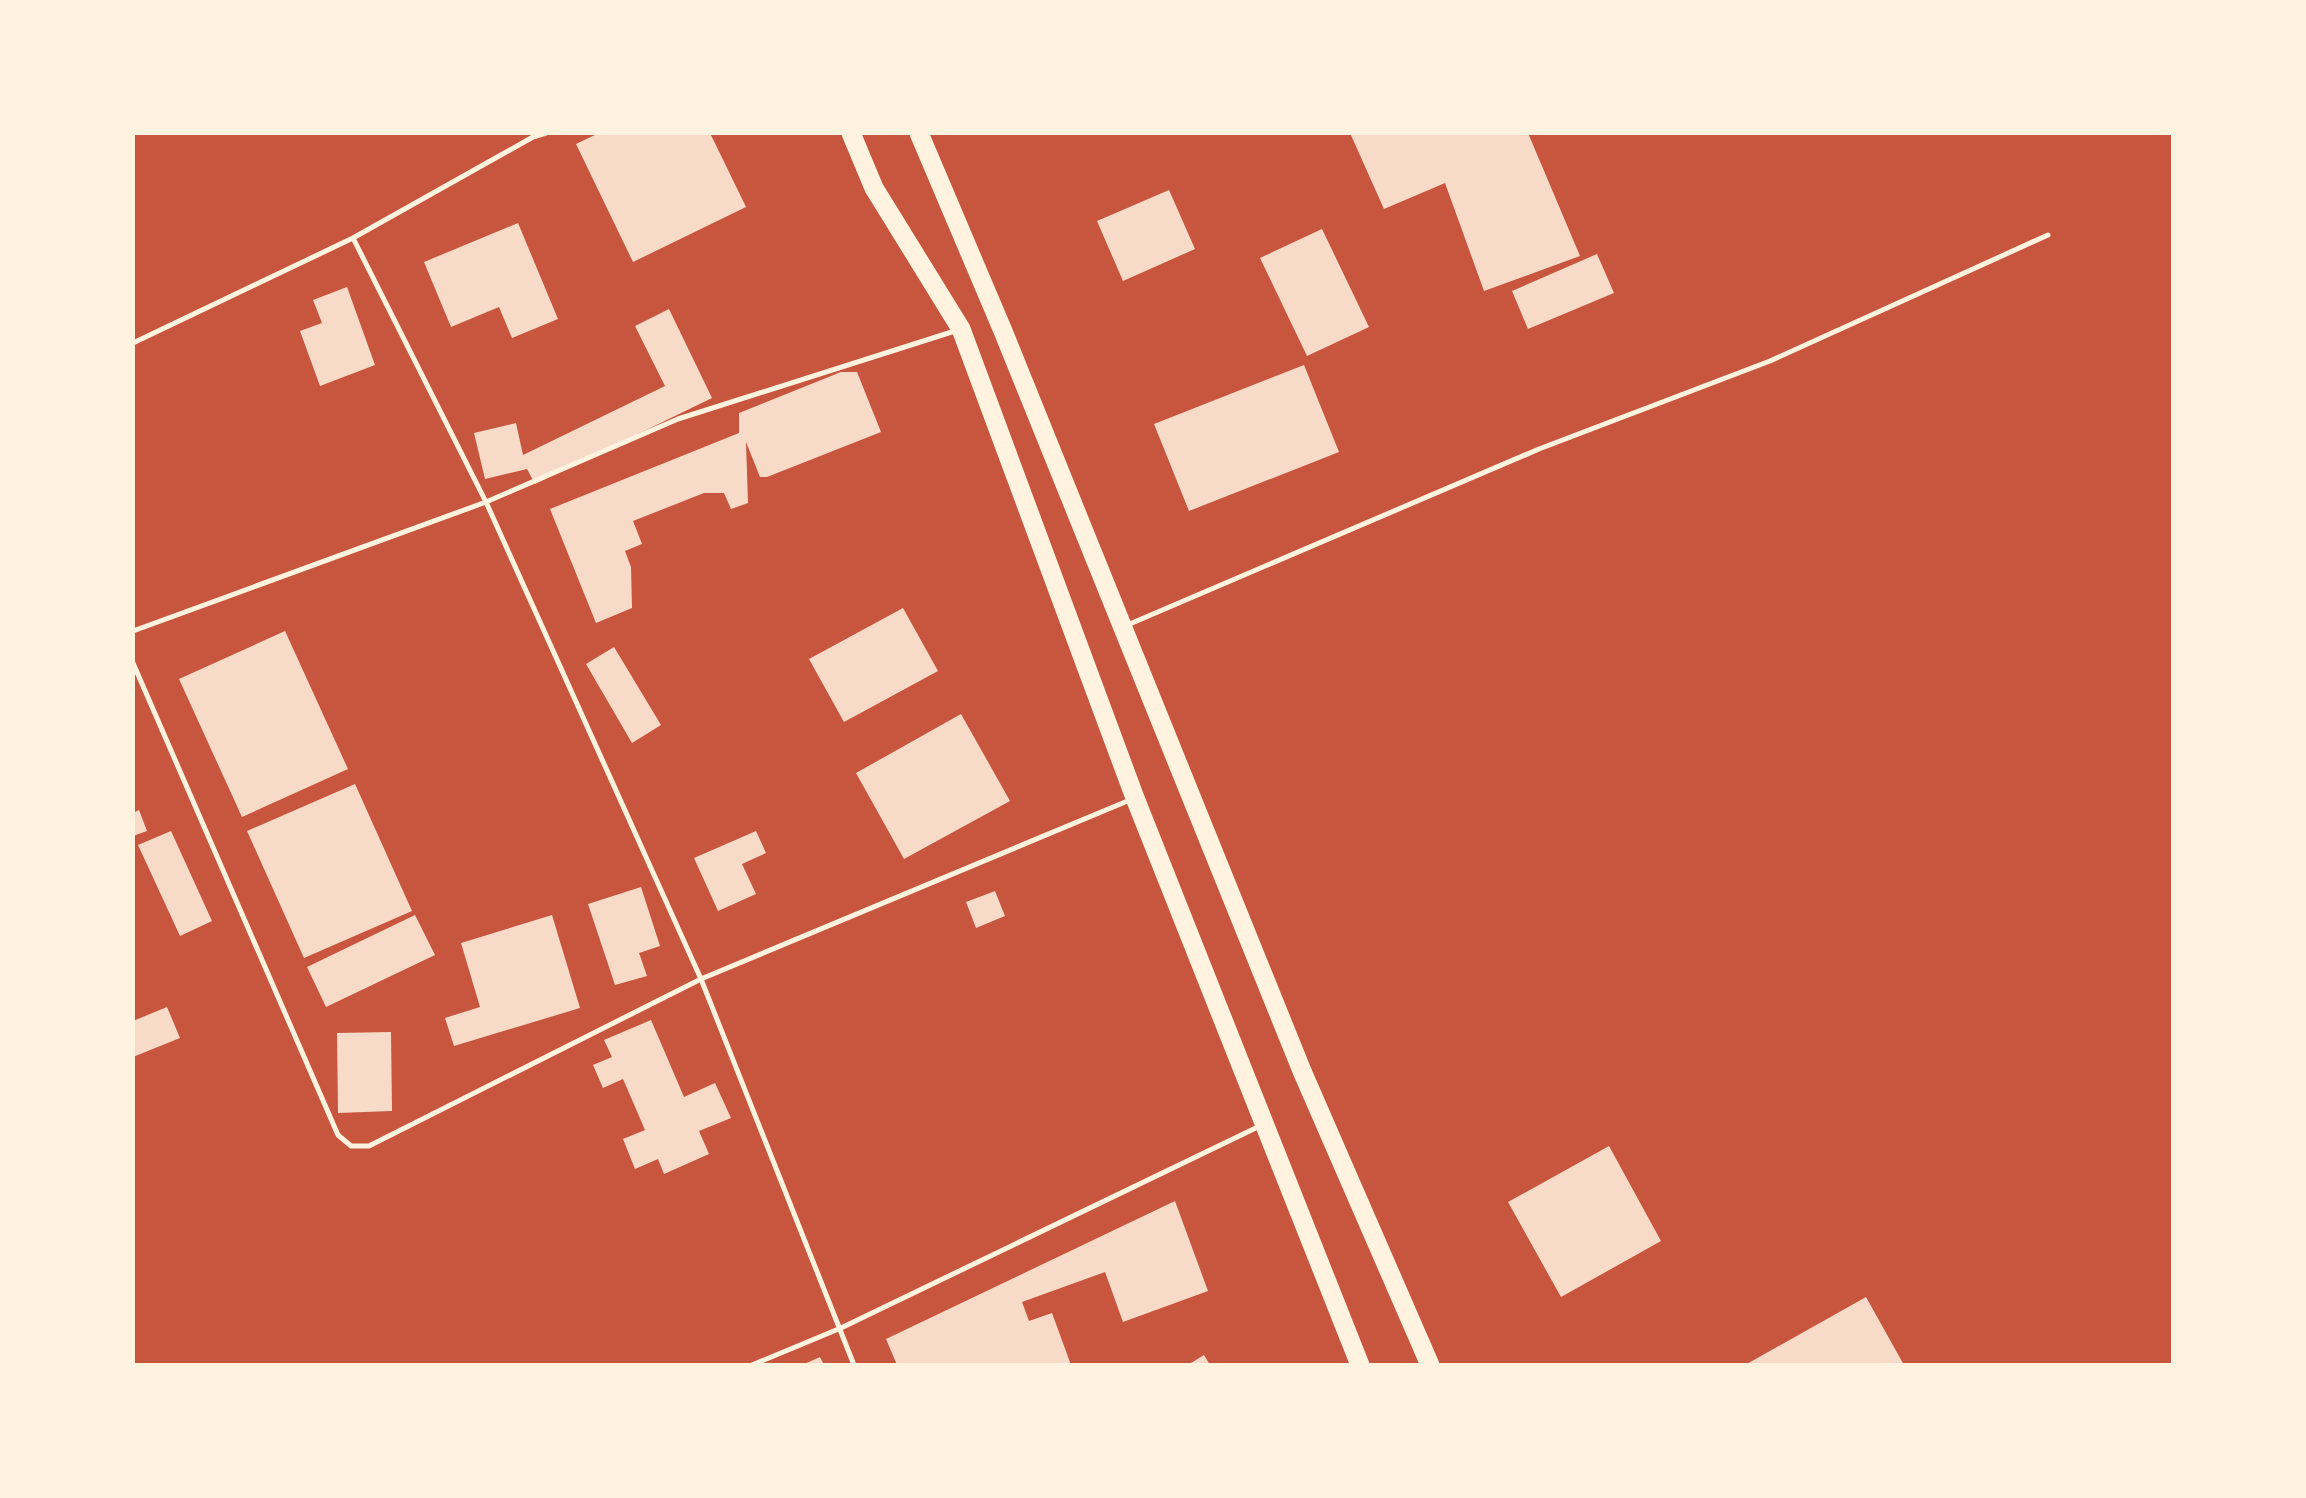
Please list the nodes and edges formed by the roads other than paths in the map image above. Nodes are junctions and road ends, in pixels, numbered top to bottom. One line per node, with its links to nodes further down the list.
1 (546, 133): 5 (lane)
2 (851, 133): 6 (highway)
3 (919, 133): 9 (highway)
4 (2048, 234): 9 (lane)
5 (353, 238): 7 (lane); 8 (lane)
6 (961, 329): 8 (lane); 12 (highway)
7 (133, 343)
8 (486, 502): 10 (lane); 13 (lane)
9 (1122, 627): 19 (highway)
10 (133, 631)
11 (133, 663): 13 (lane)
12 (1135, 798): 13 (lane); 14 (highway)
13 (701, 979): 15 (lane)
14 (1263, 1124): 15 (lane); 18 (highway)
15 (841, 1328): 16 (lane); 17 (lane)
16 (752, 1365)
17 (854, 1365)
18 (1360, 1365)
19 (1430, 1365)

